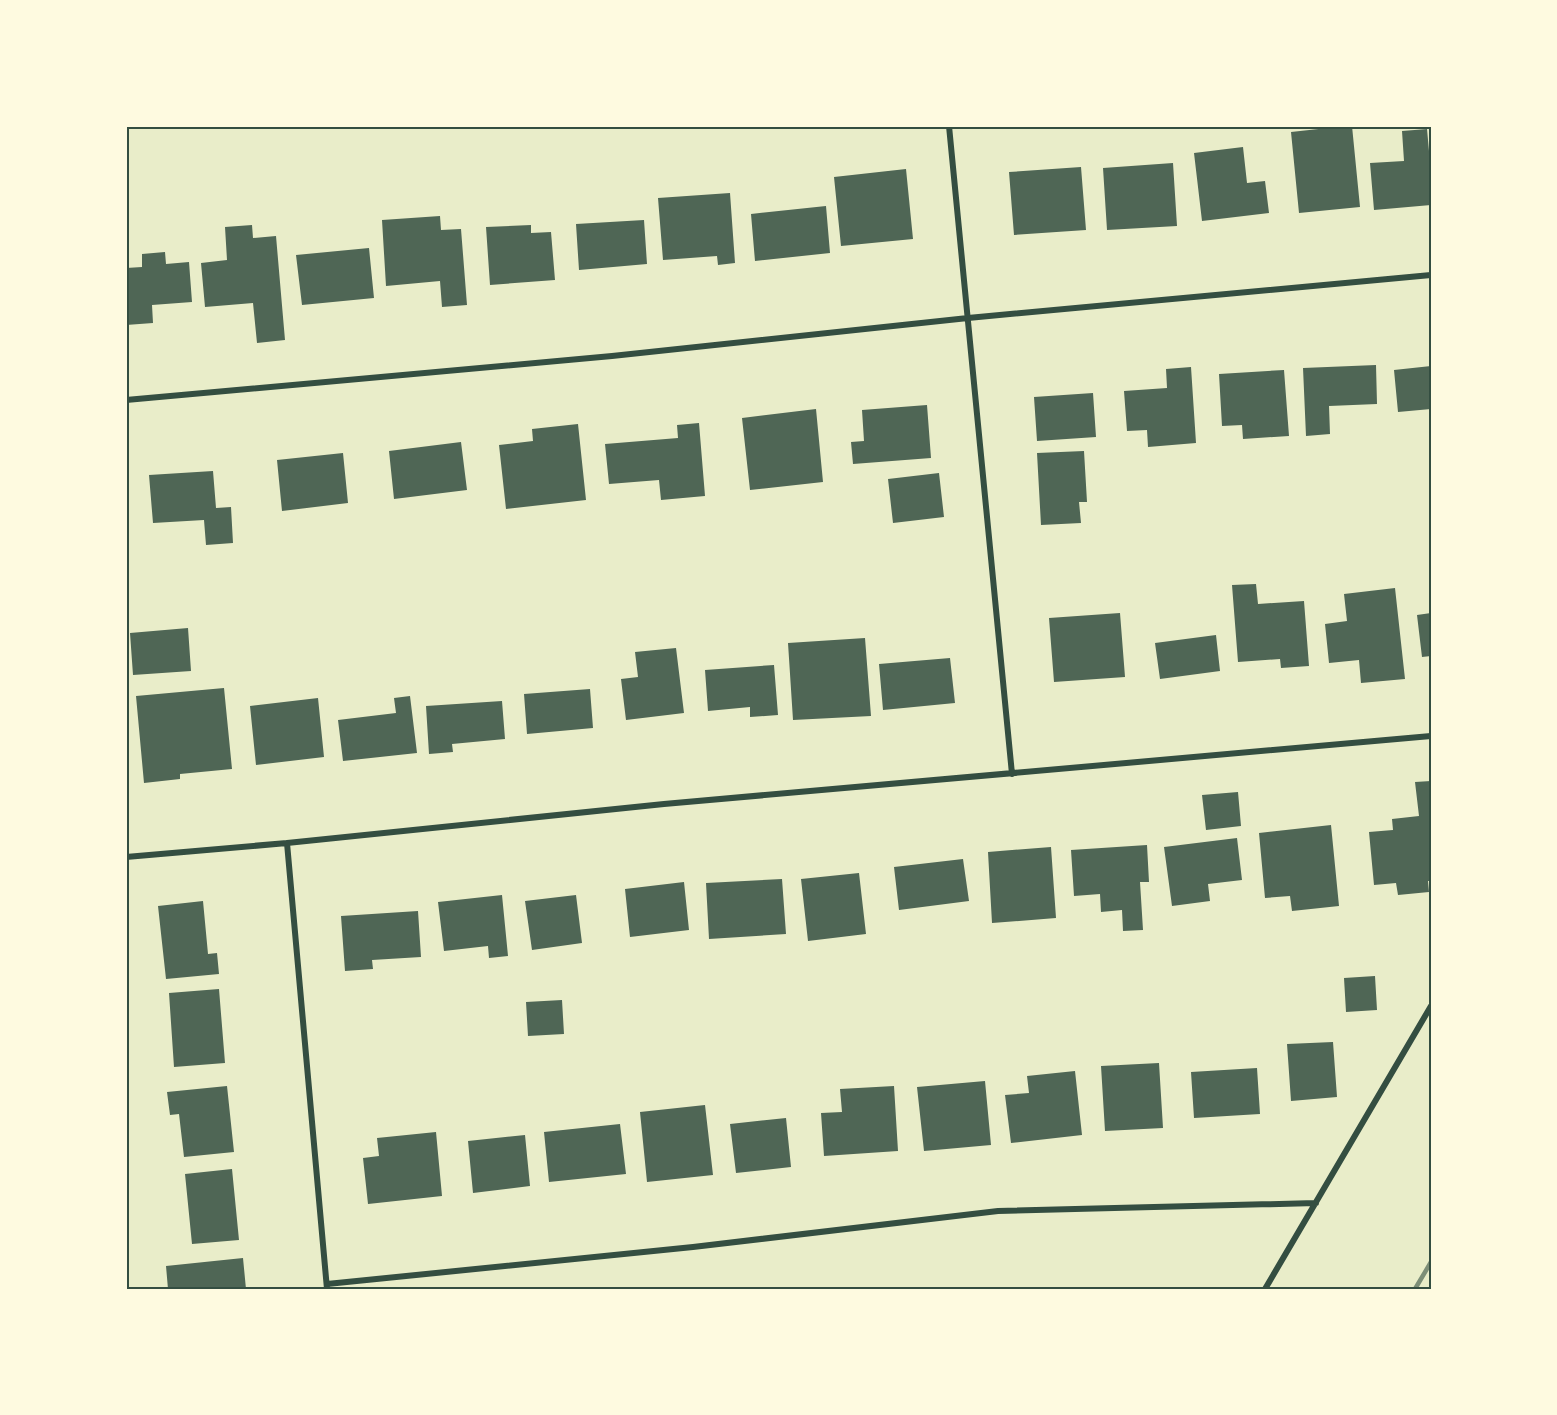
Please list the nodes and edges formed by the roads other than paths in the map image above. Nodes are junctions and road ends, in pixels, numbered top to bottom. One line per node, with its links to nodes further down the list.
1 (949, 126): 3 (street)
2 (1431, 275): 3 (street)
3 (968, 318): 4 (street); 6 (street)
4 (126, 400)
5 (1431, 736): 6 (street)
6 (1012, 774): 7 (street)
7 (287, 843): 8 (street); 11 (street)
8 (126, 857)
9 (1431, 1006): 10 (street)
10 (1316, 1203): 11 (street); 12 (street)
11 (327, 1286)
12 (1265, 1289)

